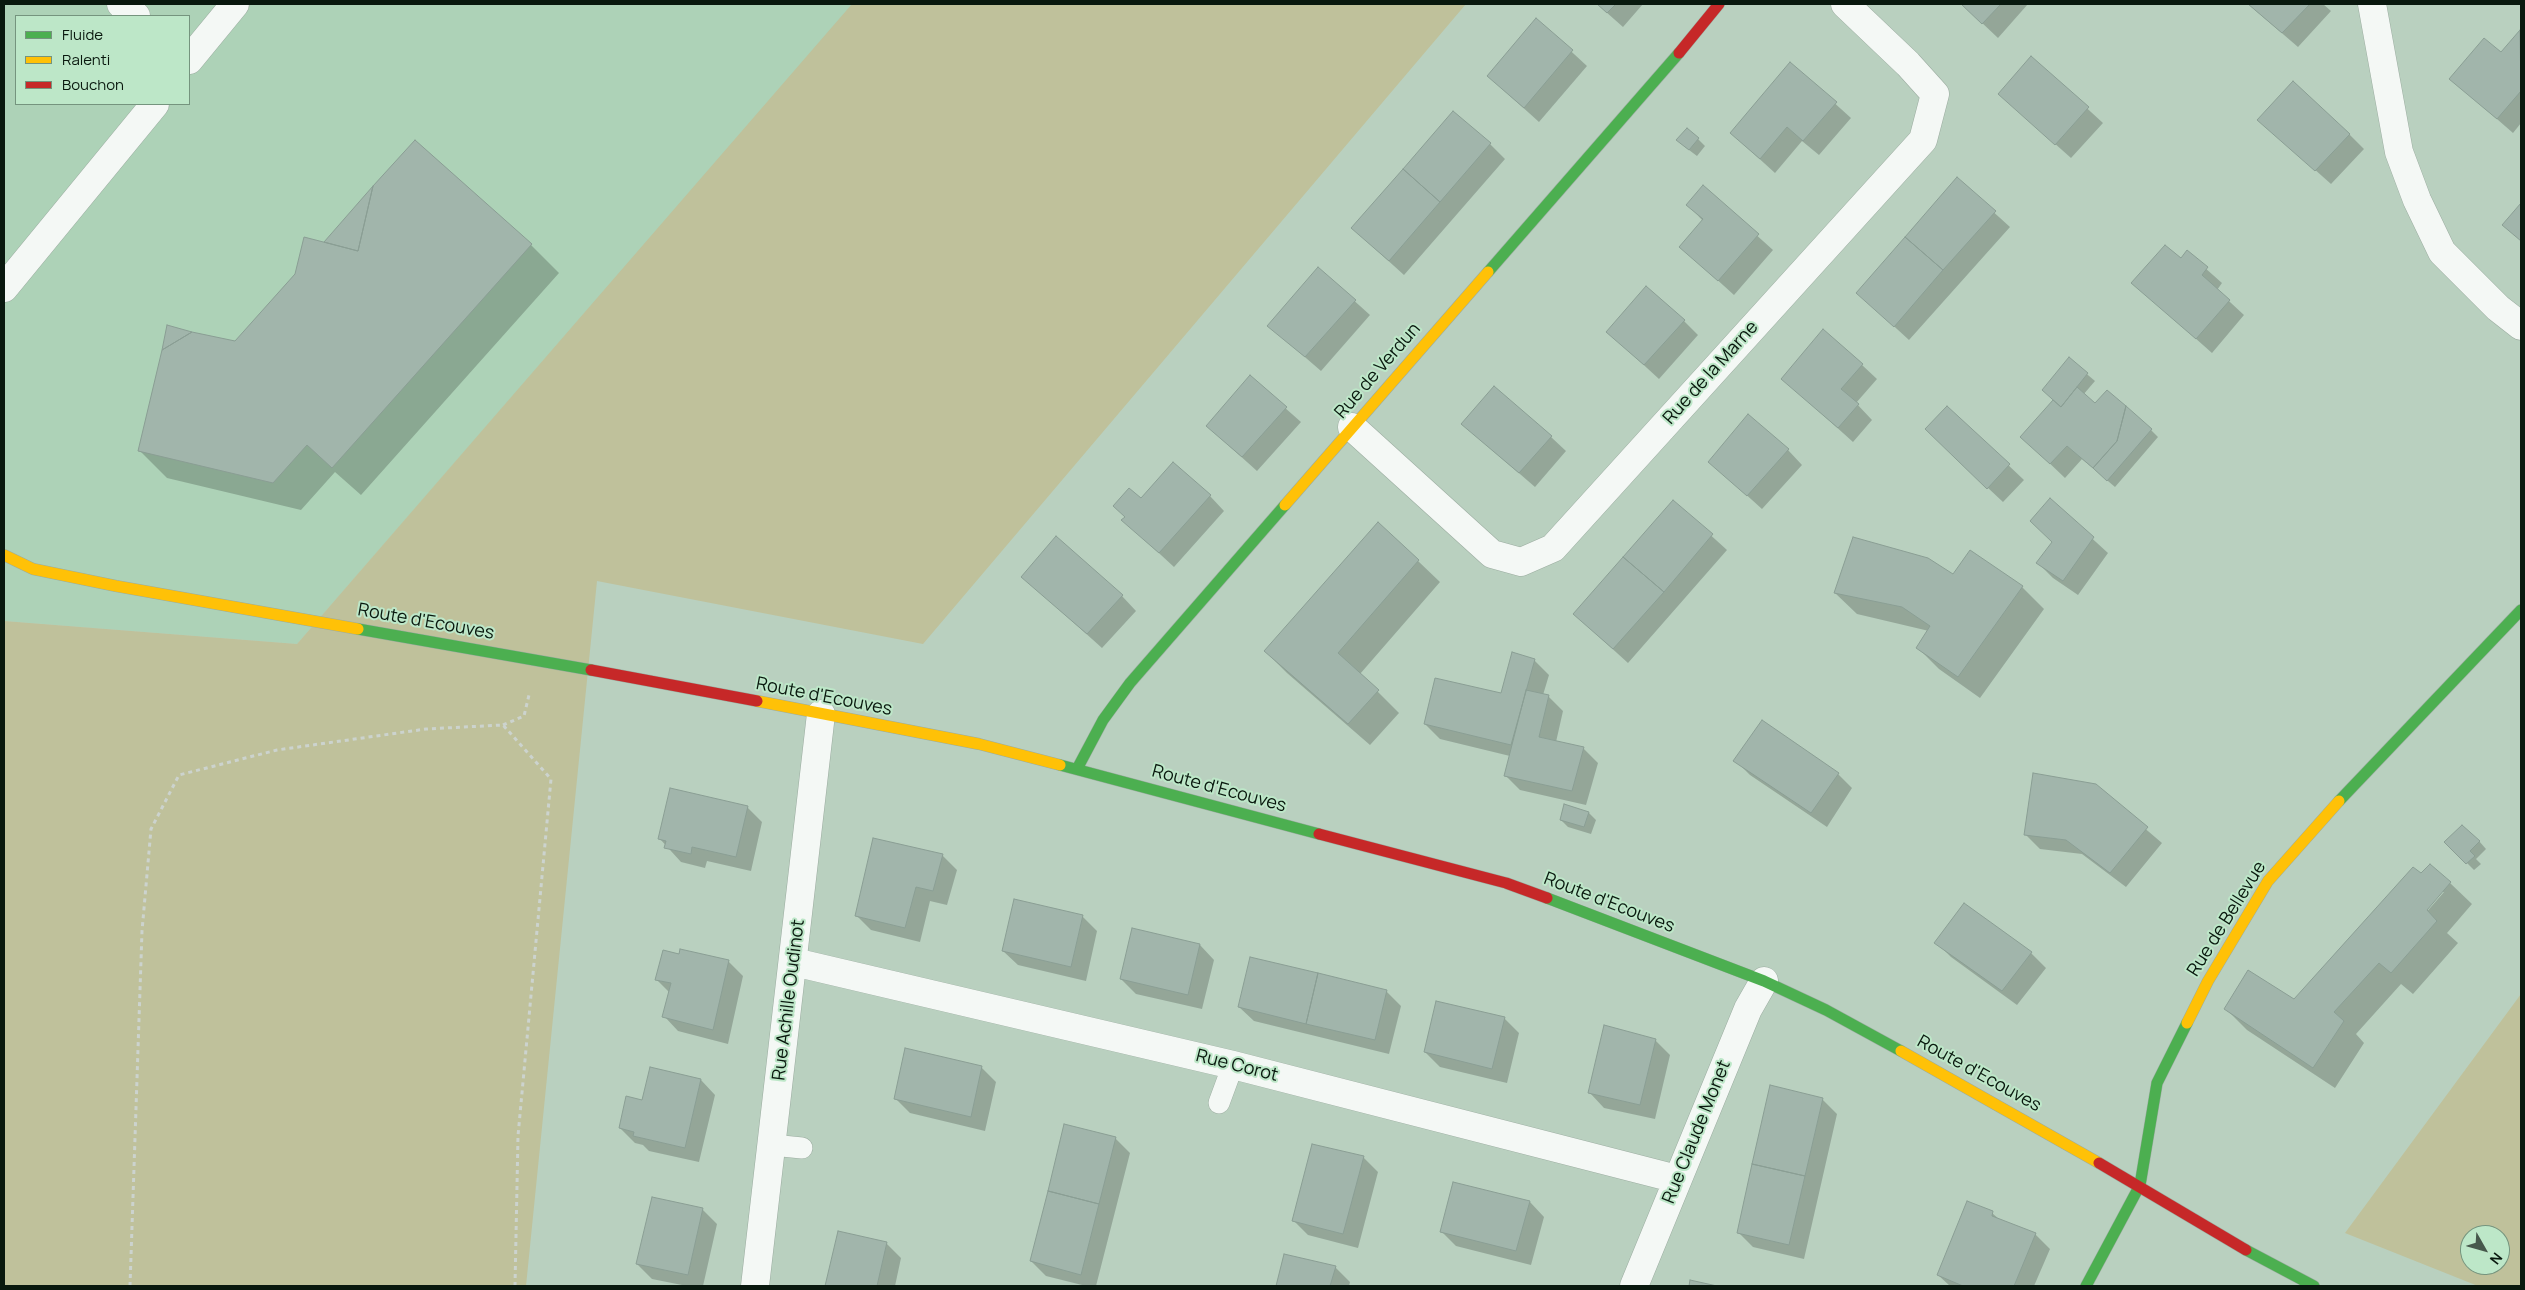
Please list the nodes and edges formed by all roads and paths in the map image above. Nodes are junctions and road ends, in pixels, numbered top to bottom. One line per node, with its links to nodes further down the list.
1 (121, 4): 6 (street)
2 (234, 4): 7 (street)
3 (1719, 4): 11 (main road, Rue de Verdun)
4 (1845, 4): 11 (street, Rue de la Marne)
5 (2372, 4): 10 (street)
6 (135, 15)
7 (190, 59)
8 (154, 105): 9 (street)
9 (4, 288)
10 (2521, 326)
11 (1352, 428): 17 (main road, Rue de Verdun)
12 (4, 555): 13 (main road)
13 (33, 568): 14 (main road); 16 (main road, Route d'Ecouves)
14 (4, 570)
15 (2521, 610): 25 (main road, Rue de Bellevue)
16 (821, 714): 17 (main road, Route d'Ecouves); 18 (street, Rue Achille Oudinot)
17 (1077, 769): 19 (main road, Route d'Ecouves)
18 (794, 962): 20 (street, Rue Corot); 22 (street, Rue Achille Oudinot)
19 (1764, 980): 24 (street, Rue Claude Monet); 25 (main road, Route d'Ecouves)
20 (1233, 1064): 21 (lane); 24 (street, Rue Corot)
21 (1219, 1103)
22 (772, 1145): 23 (lane); 28 (street, Rue Achille Oudinot)
23 (802, 1148)
24 (1677, 1179): 29 (street, Rue Claude Monet)
25 (2140, 1185): 30 (main road, Rue de Bellevue); 31 (main road, Route d'Ecouves)
26 (130, 1286): 27 (path)
27 (515, 1286)
28 (755, 1286)
29 (1634, 1286)
30 (2086, 1286)
31 (2314, 1286)

